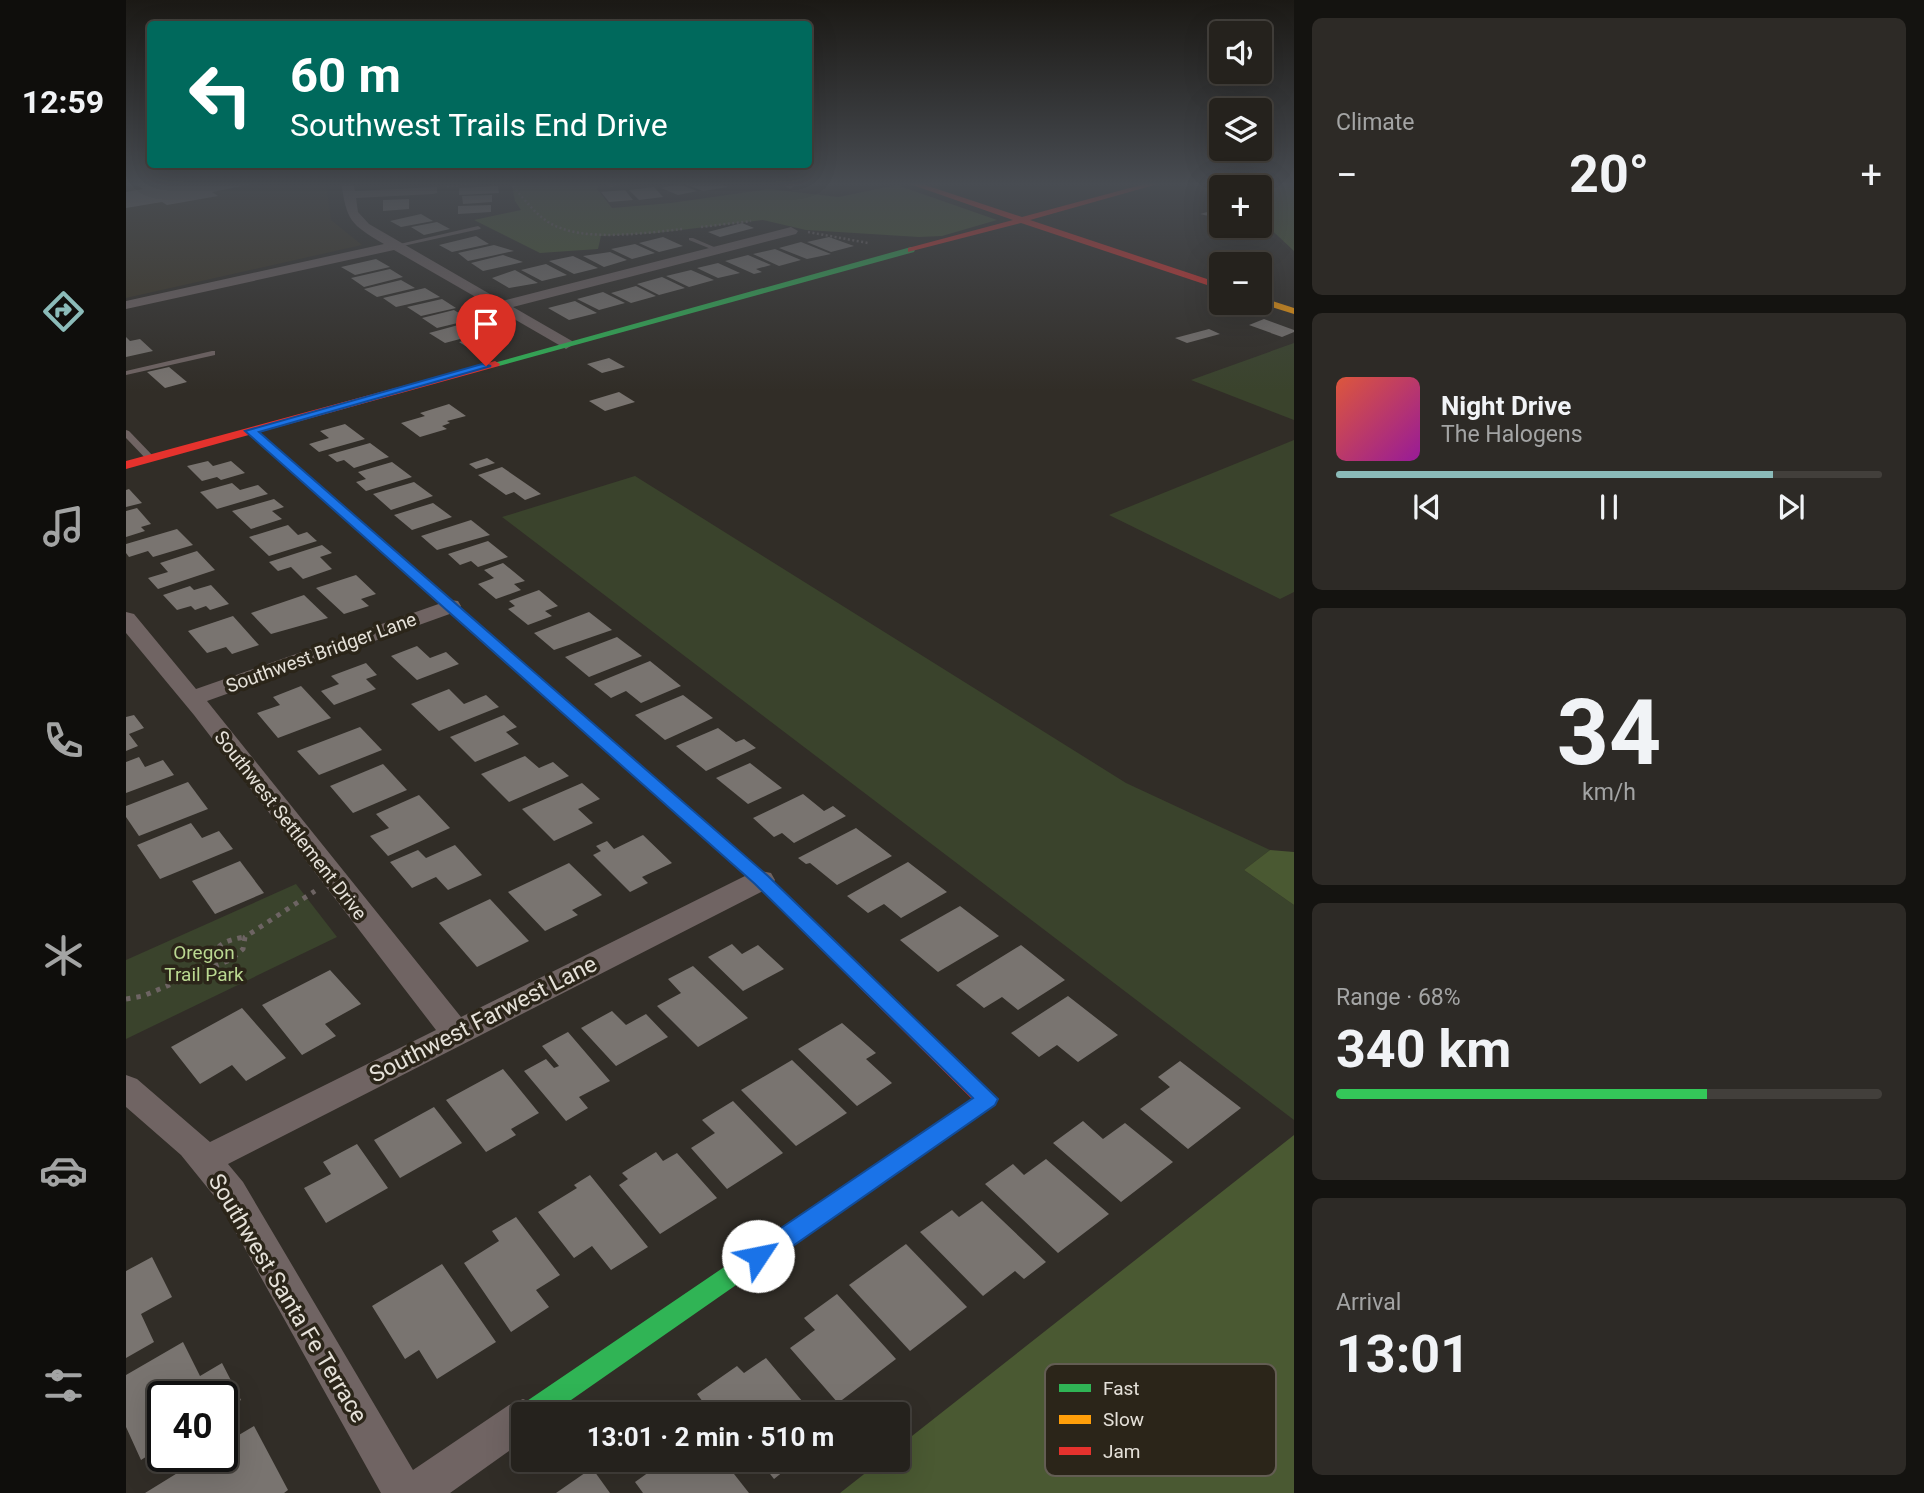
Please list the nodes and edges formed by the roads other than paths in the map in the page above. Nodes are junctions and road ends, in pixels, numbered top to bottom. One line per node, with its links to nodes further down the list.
1 (368, 252): 8 (street)
2 (404, 252): 9 (street)
3 (711, 252): 9 (street)
4 (905, 252): 11 (main road)
5 (1117, 252): 6 (main road)
6 (1209, 282)
7 (1272, 304): 10 (main road)
8 (126, 305)
9 (499, 306): 11 (street)
10 (1294, 311)
11 (566, 344): 14 (main road)
12 (212, 353): 13 (lane)
13 (126, 373)
14 (251, 431): 16 (main road); 18 (main road)
15 (126, 433): 16 (lane)
16 (151, 458): 17 (main road)
17 (126, 465)
18 (450, 606): 20 (street, Southwest Bridger Lane); 21 (main road)
19 (126, 619): 20 (street, Southwest Settlement Drive)
20 (192, 698): 22 (street, Southwest Settlement Drive)
21 (761, 880): 22 (street, Southwest Farwest Lane); 25 (main road)
22 (456, 1031): 24 (street, Southwest Farwest Lane)
23 (126, 1088): 24 (street, Southwest Santa Fe Terrace)
24 (205, 1160): 27 (street, Southwest Santa Fe Terrace)
25 (547, 1402)
26 (511, 1426): 28 (street)
27 (404, 1493)
28 (415, 1493)

